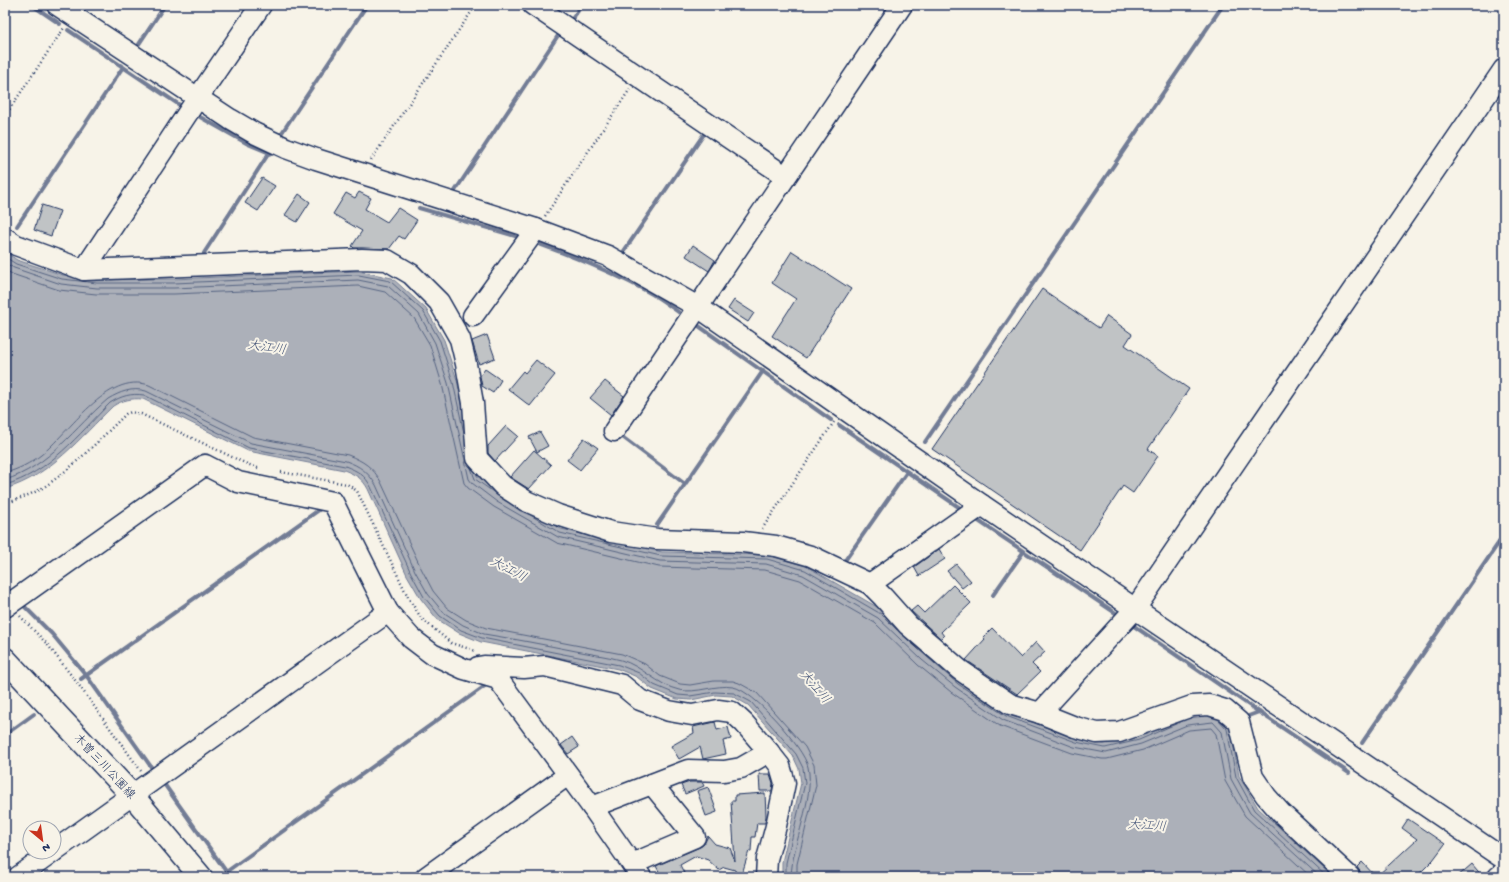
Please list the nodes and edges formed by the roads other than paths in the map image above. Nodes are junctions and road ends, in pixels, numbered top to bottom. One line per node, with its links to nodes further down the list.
1 (261, 5): 6 (street)
2 (533, 5): 7 (street)
3 (902, 5): 7 (street)
4 (65, 10): 6 (street)
5 (1504, 69): 17 (street)
6 (197, 98): 8 (street); 10 (street)
7 (785, 176): 11 (street)
8 (536, 229): 11 (street); 12 (street)
9 (5, 238): 10 (street)
10 (84, 270): 15 (street)
11 (698, 307): 13 (street); 14 (street)
12 (473, 316)
13 (614, 431)
14 (982, 505): 15 (street); 17 (street)
15 (870, 584): 21 (street)
16 (6, 606): 18 (street)
17 (1135, 609): 21 (street); 28 (street)
18 (388, 612): 20 (street); 25 (street)
19 (5, 659): 25 (main road, 木曽三川公園線)
20 (464, 669): 22 (street); 23 (street)
21 (1040, 714): 36 (street)
22 (769, 752): 24 (street); 35 (street)
23 (568, 775): 26 (street); 34 (street)
24 (652, 784): 26 (street); 30 (street)
25 (141, 789): 27 (street); 33 (main road, 木曽三川公園線)
26 (592, 807): 30 (street)
27 (62, 846)
28 (1504, 859)
29 (42, 860): 32 (street)
30 (637, 870)
31 (1504, 872): 37 (street)
32 (18, 877)
33 (201, 877)
34 (426, 877)
35 (766, 877)
36 (1350, 877)
37 (1498, 877)

